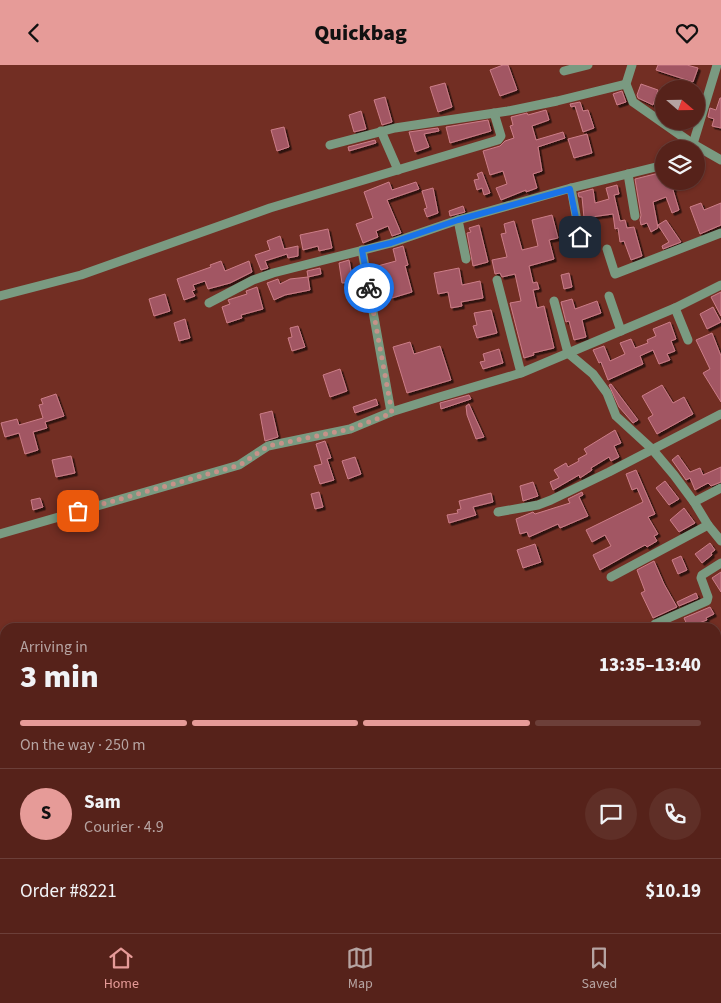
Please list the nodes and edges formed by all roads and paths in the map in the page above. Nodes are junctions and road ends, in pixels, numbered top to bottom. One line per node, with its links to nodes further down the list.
1 (588, 65): 4 (street)
2 (632, 65): 5 (street)
3 (717, 65): 9 (street)
4 (564, 71)
5 (626, 84): 6 (street); 8 (street)
6 (494, 113): 7 (street); 14 (street)
7 (381, 131): 10 (street); 14 (street)
8 (682, 140)
9 (692, 140)
10 (330, 145)
11 (705, 153): 12 (street)
12 (721, 160)
13 (655, 167): 15 (street)
14 (398, 170): 26 (street)
15 (628, 174): 16 (street); 17 (street)
16 (570, 189): 18 (street); 20 (street)
17 (635, 216)
18 (458, 220): 22 (street); 23 (street)
19 (721, 233): 21 (street)
20 (580, 237)
21 (607, 249)
22 (362, 250): 29 (street); 35 (street)
23 (466, 259)
24 (497, 280): 34 (street)
25 (721, 285): 30 (street)
26 (0, 296)
27 (609, 296): 31 (street)
28 (554, 301): 33 (street)
29 (208, 303)
30 (676, 308): 31 (street); 32 (street)
31 (621, 331): 33 (street)
32 (688, 340)
33 (568, 353): 34 (street); 37 (street)
34 (521, 373): 35 (street)
35 (392, 413): 42 (street)
36 (721, 413): 37 (street)
37 (652, 449): 39 (street); 40 (street)
38 (721, 487): 39 (street)
39 (694, 502): 41 (street)
40 (498, 512)
41 (708, 525): 43 (street); 45 (street)
42 (0, 533)
43 (721, 541)
44 (721, 563): 46 (street)
45 (610, 577)
46 (657, 623)

